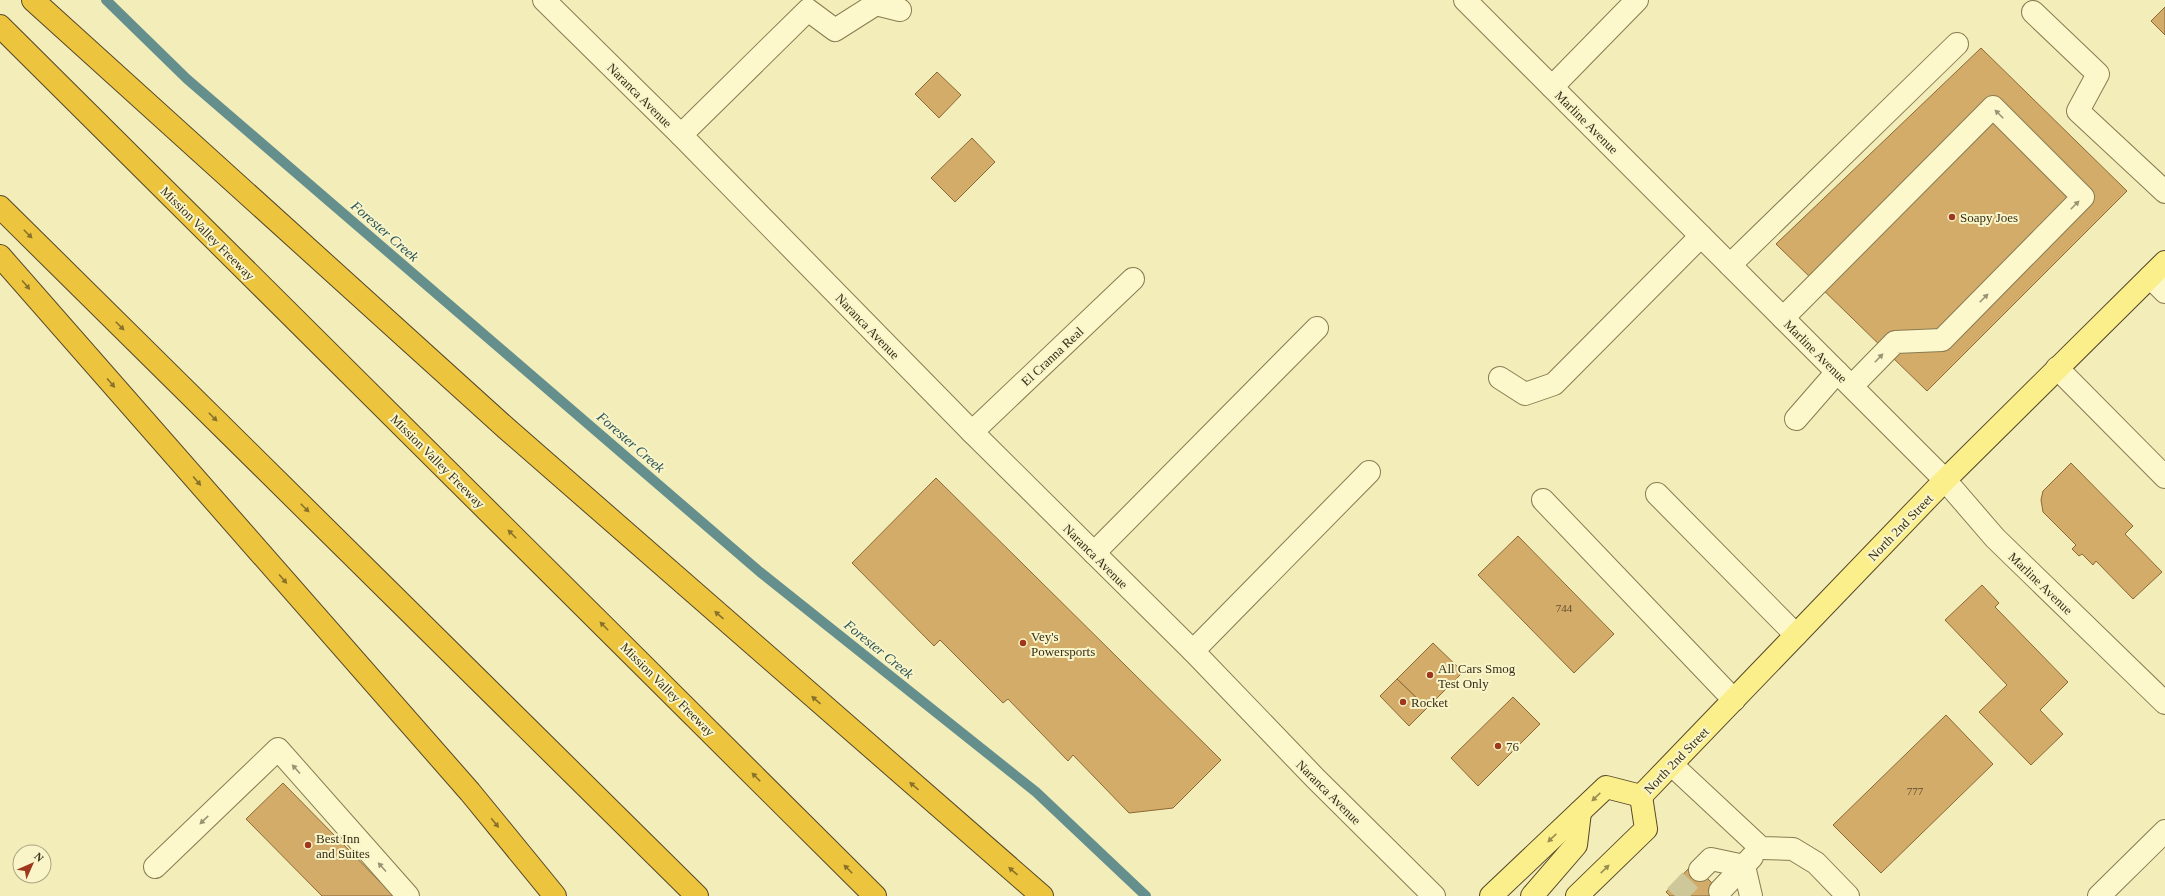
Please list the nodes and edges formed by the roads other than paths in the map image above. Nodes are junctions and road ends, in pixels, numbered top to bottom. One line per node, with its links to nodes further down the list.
1 (33, 0): 49 (highway, one-way to 1)
2 (544, 0): 10 (street, Naranca Avenue)
3 (1465, 0): 9 (street, Marline Avenue)
4 (1637, 0): 9 (street)
5 (900, 10): 10 (street)
6 (2033, 12): 11 (street)
7 (0, 26): 48 (highway, Mission Valley Freeway, one-way to 7)
8 (1957, 44): 16 (street)
9 (1552, 87): 13 (street, Marline Avenue)
10 (681, 135): 25 (street, Naranca Avenue)
11 (2165, 192)
12 (0, 207): 47 (highway, one-way to 47)
13 (1701, 236): 16 (street, Marline Avenue); 22 (street)
14 (0, 256): 46 (highway, one-way to 46)
15 (2165, 262): 18 (main road, North 2nd Street)
16 (1730, 265): 19 (street, Marline Avenue)
17 (1133, 279): 25 (street, El Cranna Real)
18 (2157, 285): 21 (main road, North 2nd Street)
19 (1783, 318): 23 (street, Marline Avenue); 23 (street, one-way to 19)
20 (1317, 328): 31 (street)
21 (2057, 368): 27 (street); 28 (main road, North 2nd Street)
22 (1500, 378)
23 (1844, 379): 24 (street); 28 (street, Marline Avenue)
24 (1796, 419)
25 (972, 432): 31 (street, Naranca Avenue)
26 (1369, 472): 33 (street)
27 (2165, 477)
28 (1945, 480): 32 (main road, North 2nd Street); 35 (street, Marline Avenue)
29 (1657, 494): 32 (street)
30 (1543, 500): 34 (street)
31 (1094, 553): 33 (street, Naranca Avenue)
32 (1796, 635): 34 (main road, North 2nd Street)
33 (1193, 651): 50 (street, Naranca Avenue)
34 (1734, 700): 36 (main road, North 2nd Street)
35 (2165, 703)
36 (1672, 764): 37 (main road, North 2nd Street); 40 (street)
37 (1641, 796): 38 (main road, North 2nd Street, one-way to 38); 53 (main road, North 2nd Street, one-way to 37)
38 (1580, 812): 51 (main road, North 2nd Street, one-way to 51); 52 (main road)
39 (2165, 831): 56 (street)
40 (1761, 848): 41 (street); 55 (street)
41 (1744, 866): 43 (street); 44 (street); 54 (street)
42 (155, 867): 45 (street, one-way to 42)
43 (1700, 870)
44 (1720, 891)
45 (408, 896)
46 (555, 896)
47 (697, 896)
48 (875, 896)
49 (1042, 896)
50 (1434, 896)
51 (1491, 896)
52 (1532, 896)
53 (1578, 896)
54 (1751, 896)
55 (1848, 896)
56 (2099, 896)

